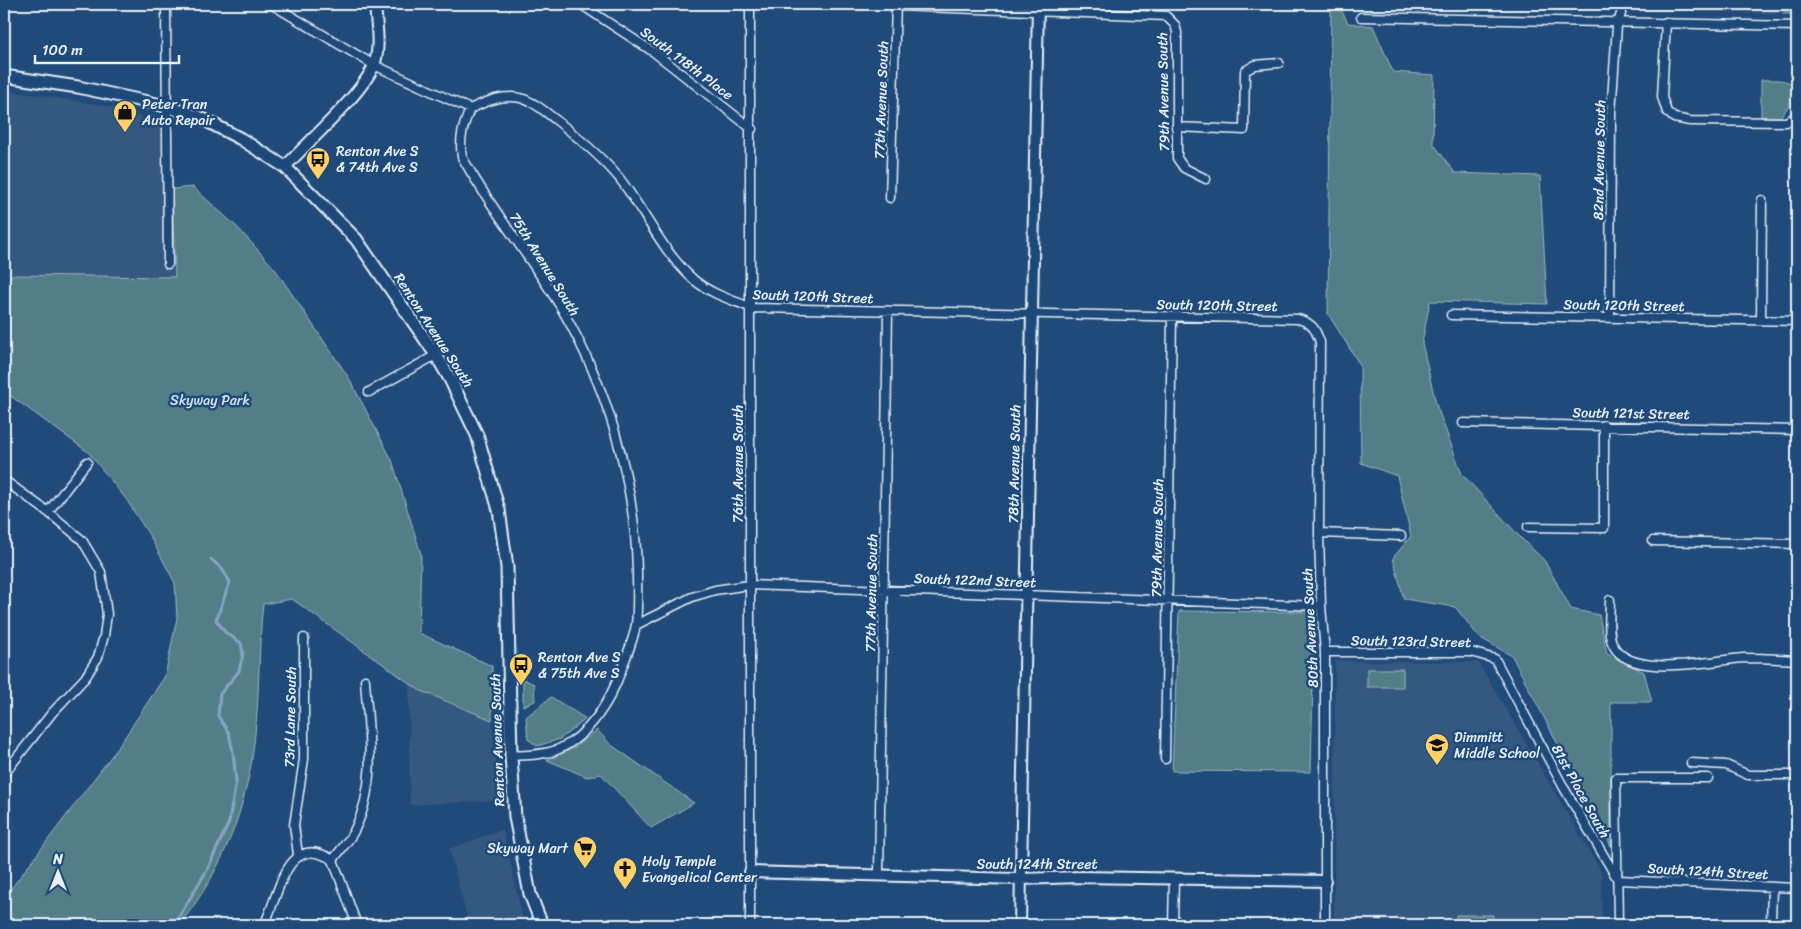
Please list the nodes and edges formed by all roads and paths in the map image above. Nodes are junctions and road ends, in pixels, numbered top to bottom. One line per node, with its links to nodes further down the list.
1 (166, 4): 16 (street)
2 (271, 4): 14 (street)
3 (375, 4): 14 (street)
4 (580, 4): 20 (street, South 118th Place)
5 (750, 4): 20 (street, 76th Avenue South)
6 (1624, 4): 10 (street, 82nd Avenue South)
7 (896, 5): 8 (street); 23 (street, 77th Avenue South)
8 (1038, 8): 19 (street, 79th Avenue South); 29 (street, 78th Avenue South)
9 (1361, 17): 10 (street)
10 (1618, 22): 11 (street); 31 (street, 82nd Avenue South)
11 (1666, 22): 12 (street); 18 (street)
12 (1797, 26)
13 (1278, 63): 19 (street)
14 (374, 65): 17 (street); 21 (street)
15 (4, 76): 16 (main road, Renton Avenue South)
16 (166, 106): 21 (main road, Renton Avenue South); 25 (street)
17 (470, 109): 26 (street, South 120th Street); 54 (street, 75th Avenue South)
18 (1797, 116)
19 (1176, 127): 22 (street, 79th Avenue South)
20 (752, 129): 26 (street, 76th Avenue South)
21 (285, 167): 35 (main road, Renton Avenue South)
22 (1206, 179)
23 (890, 198)
24 (1762, 200): 32 (street)
25 (168, 264)
26 (752, 308): 27 (street, South 120th Street); 48 (street, 76th Avenue South)
27 (888, 312): 29 (street, South 120th Street); 49 (street, 77th Avenue South)
28 (1451, 314): 31 (street, South 120th Street)
29 (1030, 315): 30 (street, South 120th Street); 50 (street, 78th Avenue South)
30 (1172, 317): 34 (street, South 120th Street); 51 (street, 79th Avenue South)
31 (1610, 318): 32 (street, South 120th Street)
32 (1761, 320): 33 (street, South 120th Street)
33 (1797, 321)
34 (1316, 330): 44 (street, 80th Avenue South)
35 (436, 355): 36 (street); 60 (main road, Renton Avenue South)
36 (370, 392)
37 (1463, 422): 38 (street, South 121st Street)
38 (1604, 425): 39 (street, South 121st Street); 43 (street)
39 (1797, 430)
40 (87, 462): 42 (street)
41 (4, 480): 42 (street)
42 (48, 512): 63 (street)
43 (1528, 528)
44 (1318, 533): 45 (street); 53 (street, 80th Avenue South)
45 (1401, 536)
46 (1653, 541): 47 (street)
47 (1797, 544)
48 (749, 584): 49 (street, South 122nd Street); 54 (street, South 122nd Street); 68 (street, 76th Avenue South)
49 (884, 590): 50 (street, South 122nd Street); 69 (street, 77th Avenue South)
50 (1026, 595): 51 (street, South 122nd Street); 70 (street, 78th Avenue South)
51 (1169, 600): 53 (street, South 122nd Street); 61 (street, 79th Avenue South)
52 (1610, 600): 58 (street)
53 (1321, 606): 56 (street, 80th Avenue South)
54 (636, 625): 60 (street, 75th Avenue South)
55 (304, 638): 66 (street, 73rd Lane South)
56 (1326, 652): 57 (street, South 123rd Street); 73 (street, 80th Avenue South)
57 (1495, 659): 72 (street, 81st Place South)
58 (1797, 660)
59 (365, 680): 67 (street)
60 (511, 756): 78 (main road, Renton Avenue South)
61 (1165, 759)
62 (1691, 763): 64 (street)
63 (4, 774)
64 (1797, 775)
65 (1708, 778): 72 (street)
66 (298, 855): 67 (street); 76 (street)
67 (333, 860): 77 (street)
68 (750, 872): 69 (street, South 124th Street); 79 (street, 76th Avenue South)
69 (878, 874): 70 (street, South 124th Street)
70 (1020, 879): 71 (street, South 124th Street); 80 (street, 78th Avenue South)
71 (1174, 879): 73 (street, South 124th Street); 81 (street)
72 (1618, 880): 74 (street, South 124th Street); 83 (street)
73 (1325, 882): 82 (street, 80th Avenue South)
74 (1772, 887): 75 (street, South 124th Street); 84 (street)
75 (1797, 888)
76 (264, 925)
77 (357, 925)
78 (542, 925)
79 (750, 925)
80 (1020, 925)
81 (1174, 925)
82 (1325, 925)
83 (1618, 925)
84 (1771, 925)

